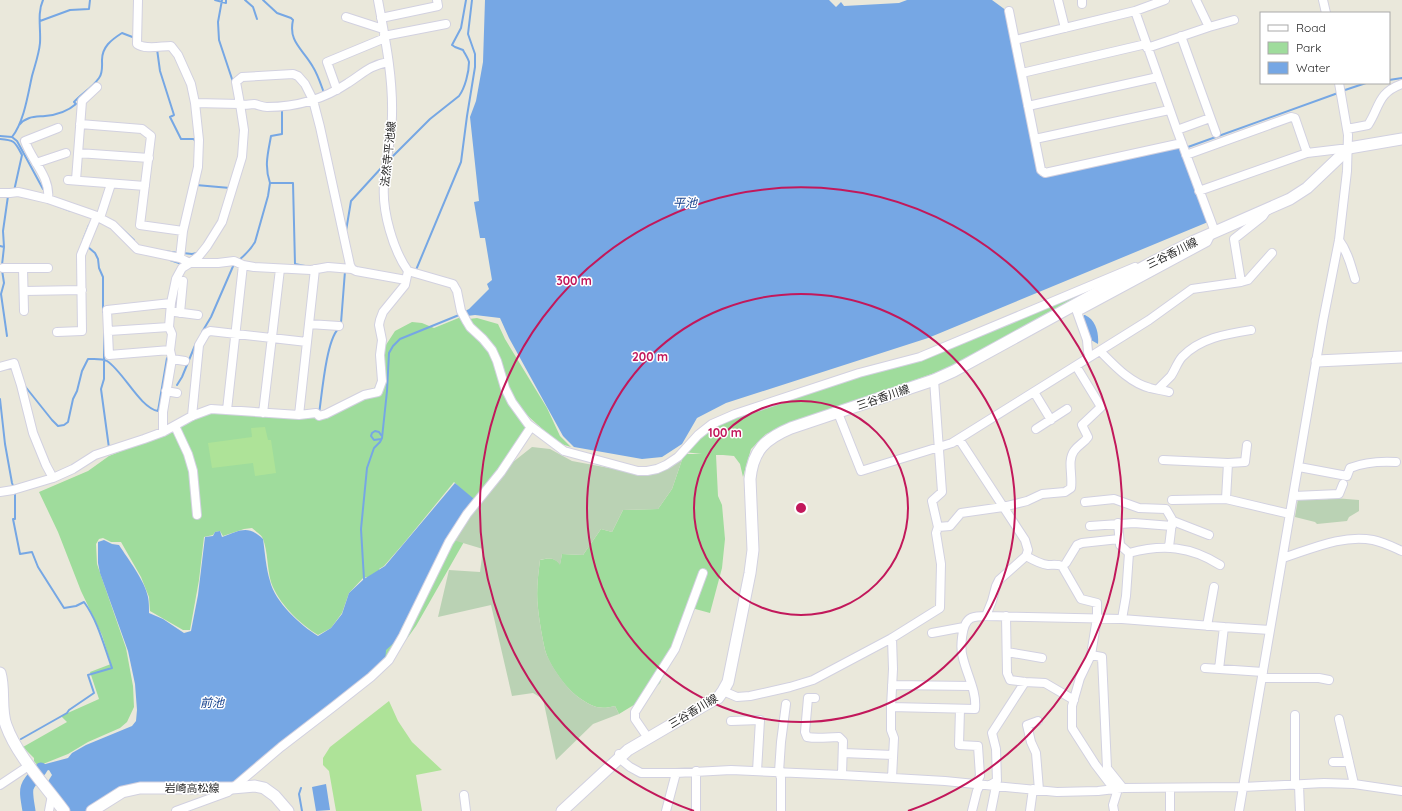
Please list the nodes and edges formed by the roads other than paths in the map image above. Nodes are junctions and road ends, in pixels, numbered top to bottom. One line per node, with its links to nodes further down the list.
1 (138, 0): 29 (street)
2 (378, 0): 12 (street, 法然寺平池線)
3 (437, 0): 12 (street)
4 (1058, 0): 16 (street)
5 (1165, 0): 9 (street)
6 (1196, 0): 15 (street)
7 (1323, 0): 10 (street)
8 (1009, 11): 19 (street)
9 (1135, 11): 16 (street); 20 (street)
10 (1326, 12)
11 (346, 17): 17 (street)
12 (381, 18): 17 (street, 法然寺平池線)
13 (1234, 20): 15 (street)
14 (446, 24): 17 (street)
15 (1209, 27): 18 (street)
16 (1065, 28): 19 (street)
17 (384, 34): 21 (street, 法然寺平池線); 27 (street)
18 (1181, 36): 20 (street); 33 (street)
19 (1015, 40): 22 (street)
20 (1147, 46): 22 (street); 23 (street)
21 (388, 62): 27 (street); 70 (street, 法然寺平池線)
22 (1022, 73): 31 (street)
23 (1158, 77): 31 (street); 32 (street)
24 (1339, 84): 36 (street)
25 (1402, 84): 36 (street)
26 (97, 87): 34 (street)
27 (337, 90): 28 (street)
28 (312, 100): 30 (street); 30 (street); 69 (street)
29 (195, 103): 30 (street); 56 (street)
30 (240, 104): 61 (street)
31 (1028, 106): 39 (street)
32 (1169, 110): 37 (street); 39 (street)
33 (1210, 118): 37 (street); 38 (street)
34 (80, 124): 44 (street); 47 (street)
35 (58, 128): 48 (street)
36 (1347, 129): 42 (street)
37 (1176, 130): 41 (street)
38 (1216, 134)
39 (1035, 138): 41 (street)
40 (1402, 139): 42 (main road)
41 (1182, 143): 46 (street)
42 (1349, 148): 45 (street); 54 (main road, 三谷香川線); 58 (street)
43 (66, 153): 48 (street)
44 (78, 153): 47 (street); 49 (street)
45 (1307, 153): 46 (street); 51 (street)
46 (1186, 155): 51 (street)
47 (148, 158): 50 (street)
48 (36, 163): 53 (street)
49 (111, 184): 50 (street); 55 (street)
50 (145, 186): 56 (street)
51 (1199, 191): 57 (street)
52 (0, 193): 53 (street)
53 (48, 199): 55 (street)
54 (1269, 208): 57 (main road, 三谷香川線); 74 (street)
55 (99, 217): 60 (street); 75 (street)
56 (183, 231): 60 (street)
57 (1213, 233): 62 (main road, 三谷香川線); 93 (street)
58 (1339, 240): 71 (street); 97 (street)
59 (1272, 253): 74 (street)
60 (180, 258): 61 (street)
61 (190, 263): 63 (street); 77 (street)
62 (1149, 264): 100 (main road, 三谷香川線); 114 (street)
63 (243, 265): 67 (street); 88 (street)
64 (3, 268): 65 (street)
65 (24, 268): 66 (street); 76 (street)
66 (48, 268)
67 (280, 268): 68 (street); 89 (street)
68 (315, 269): 69 (street); 82 (street)
69 (352, 269): 72 (street)
70 (408, 271): 72 (street); 114 (street)
71 (1355, 279)
72 (406, 280): 110 (street)
73 (183, 281): 80 (street)
74 (1241, 282): 92 (street)
75 (82, 290): 76 (street); 87 (street)
76 (24, 291): 78 (street)
77 (171, 303): 79 (street); 86 (street)
78 (24, 311)
79 (170, 312): 80 (street); 84 (street)
80 (180, 313): 81 (street)
81 (198, 315)
82 (309, 324): 83 (street); 90 (street)
83 (339, 326)
84 (169, 327): 86 (street); 91 (street)
85 (1251, 330): 101 (street)
86 (109, 331): 91 (street)
87 (57, 332)
88 (235, 334): 89 (street); 107 (street); 111 (street)
89 (271, 338): 90 (street); 108 (street)
90 (307, 342): 110 (street)
91 (170, 350): 95 (street)
92 (1100, 350): 93 (street); 101 (street)
93 (1091, 356): 98 (street)
94 (1402, 357): 97 (main road)
95 (172, 359): 96 (street); 102 (street)
96 (184, 361)
97 (1317, 361): 123 (street)
98 (1076, 366): 103 (street); 131 (street)
99 (0, 367): 124 (street)
100 (934, 380): 109 (main road, 三谷香川線); 119 (street)
101 (1158, 389): 104 (street)
102 (166, 391): 105 (street); 116 (street)
103 (1034, 392): 112 (street); 117 (street)
104 (1169, 392)
105 (177, 393)
106 (1068, 409): 112 (street)
107 (227, 410): 108 (street); 111 (street)
108 (263, 413): 110 (street)
109 (838, 413): 119 (street); 170 (main road, 三谷香川線)
110 (298, 415)
111 (192, 416): 113 (street)
112 (1051, 420): 115 (street)
113 (175, 426): 116 (street); 133 (street)
114 (531, 426): 199 (street)
115 (1036, 429)
116 (163, 432): 124 (street)
117 (959, 438): 119 (street); 131 (street)
118 (1247, 445): 122 (street)
119 (939, 447): 137 (street)
120 (1163, 460): 122 (street)
121 (1396, 462): 123 (street)
122 (1228, 463): 128 (street)
123 (1299, 467): 127 (street)
124 (53, 478): 126 (street)
125 (1343, 484): 127 (street)
126 (0, 492)
127 (1294, 496): 132 (street)
128 (1226, 499): 129 (street); 132 (street)
129 (1172, 500)
130 (1085, 502): 135 (street)
131 (1003, 507): 137 (street); 143 (street)
132 (1290, 514): 144 (street)
133 (197, 515)
134 (1118, 523): 135 (street); 136 (street); 139 (street)
135 (1172, 523): 138 (street); 140 (street)
136 (1090, 526)
137 (938, 527): 158 (street)
138 (1209, 535)
139 (1119, 539): 142 (street); 145 (street)
140 (1169, 547): 142 (street); 146 (street)
141 (1402, 551): 144 (street)
142 (1128, 552): 152 (street)
143 (1026, 556): 149 (street); 151 (street)
144 (1283, 558): 156 (street)
145 (1066, 563)
146 (1220, 565)
147 (703, 573): 180 (street)
148 (1214, 587): 153 (street)
149 (986, 616): 150 (street); 154 (street)
150 (1006, 616): 151 (street); 159 (street)
151 (1097, 618): 152 (street); 160 (street)
152 (1122, 619): 153 (street)
153 (1207, 626): 155 (street)
154 (964, 627): 157 (street); 169 (street)
155 (1224, 627): 156 (street); 163 (street)
156 (1270, 630): 165 (street)
157 (932, 633)
158 (892, 638): 168 (street); 170 (street)
159 (1007, 652): 161 (street); 167 (street)
160 (1091, 655): 172 (street); 201 (street)
161 (1042, 658)
162 (1205, 668): 163 (street)
163 (1219, 669): 165 (street)
164 (0, 673): 186 (main road)
165 (1262, 675): 166 (street); 198 (street)
166 (1329, 680)
167 (1024, 682): 172 (street); 197 (street)
168 (892, 685): 169 (street); 174 (street)
169 (972, 686): 175 (street)
170 (723, 691): 180 (main road, 三谷香川線)
171 (814, 698): 181 (street)
172 (1074, 700): 201 (street)
173 (786, 704): 189 (street)
174 (891, 707): 175 (street); 182 (street)
175 (960, 709): 193 (street)
176 (1295, 715): 196 (street)
177 (1339, 719): 185 (street)
178 (730, 720): 188 (street)
179 (1038, 721): 202 (street)
180 (648, 738): 183 (main road, 三谷香川線)
181 (843, 753): 182 (street); 191 (street)
182 (893, 755): 192 (street)
183 (619, 756): 190 (street); 206 (main road, 三谷香川線)
184 (1333, 762): 185 (street)
185 (1349, 762): 194 (street)
186 (34, 771): 195 (street); 204 (main road)
187 (696, 771): 188 (street); 190 (street); 214 (street)
188 (757, 771): 189 (street)
189 (779, 772): 191 (street); 215 (street)
190 (676, 773): 213 (street)
191 (842, 775): 192 (street)
192 (892, 778): 193 (street)
193 (978, 784): 197 (street); 216 (street)
194 (1354, 784): 196 (street); 203 (street)
195 (0, 785)
196 (1297, 785): 198 (street); 222 (street)
197 (993, 786): 202 (street); 217 (street)
198 (1243, 787): 200 (street); 221 (street)
199 (232, 788): 209 (main road, 岩崎高松線); 210 (street); 211 (main road, 岩崎高松線)
200 (1170, 788): 201 (street); 220 (street)
201 (1118, 789): 202 (street); 219 (street)
202 (1036, 790): 218 (street)
203 (1402, 791)
204 (52, 795): 207 (street); 208 (main road)
205 (464, 795): 212 (street)
206 (566, 810)
207 (48, 811)
208 (64, 811)
209 (92, 811)
210 (176, 811)
211 (288, 811)
212 (466, 811)
213 (666, 811)
214 (696, 811)
215 (781, 811)
216 (972, 811)
217 (991, 811)
218 (1030, 811)
219 (1114, 811)
220 (1170, 811)
221 (1239, 811)
222 (1300, 811)

